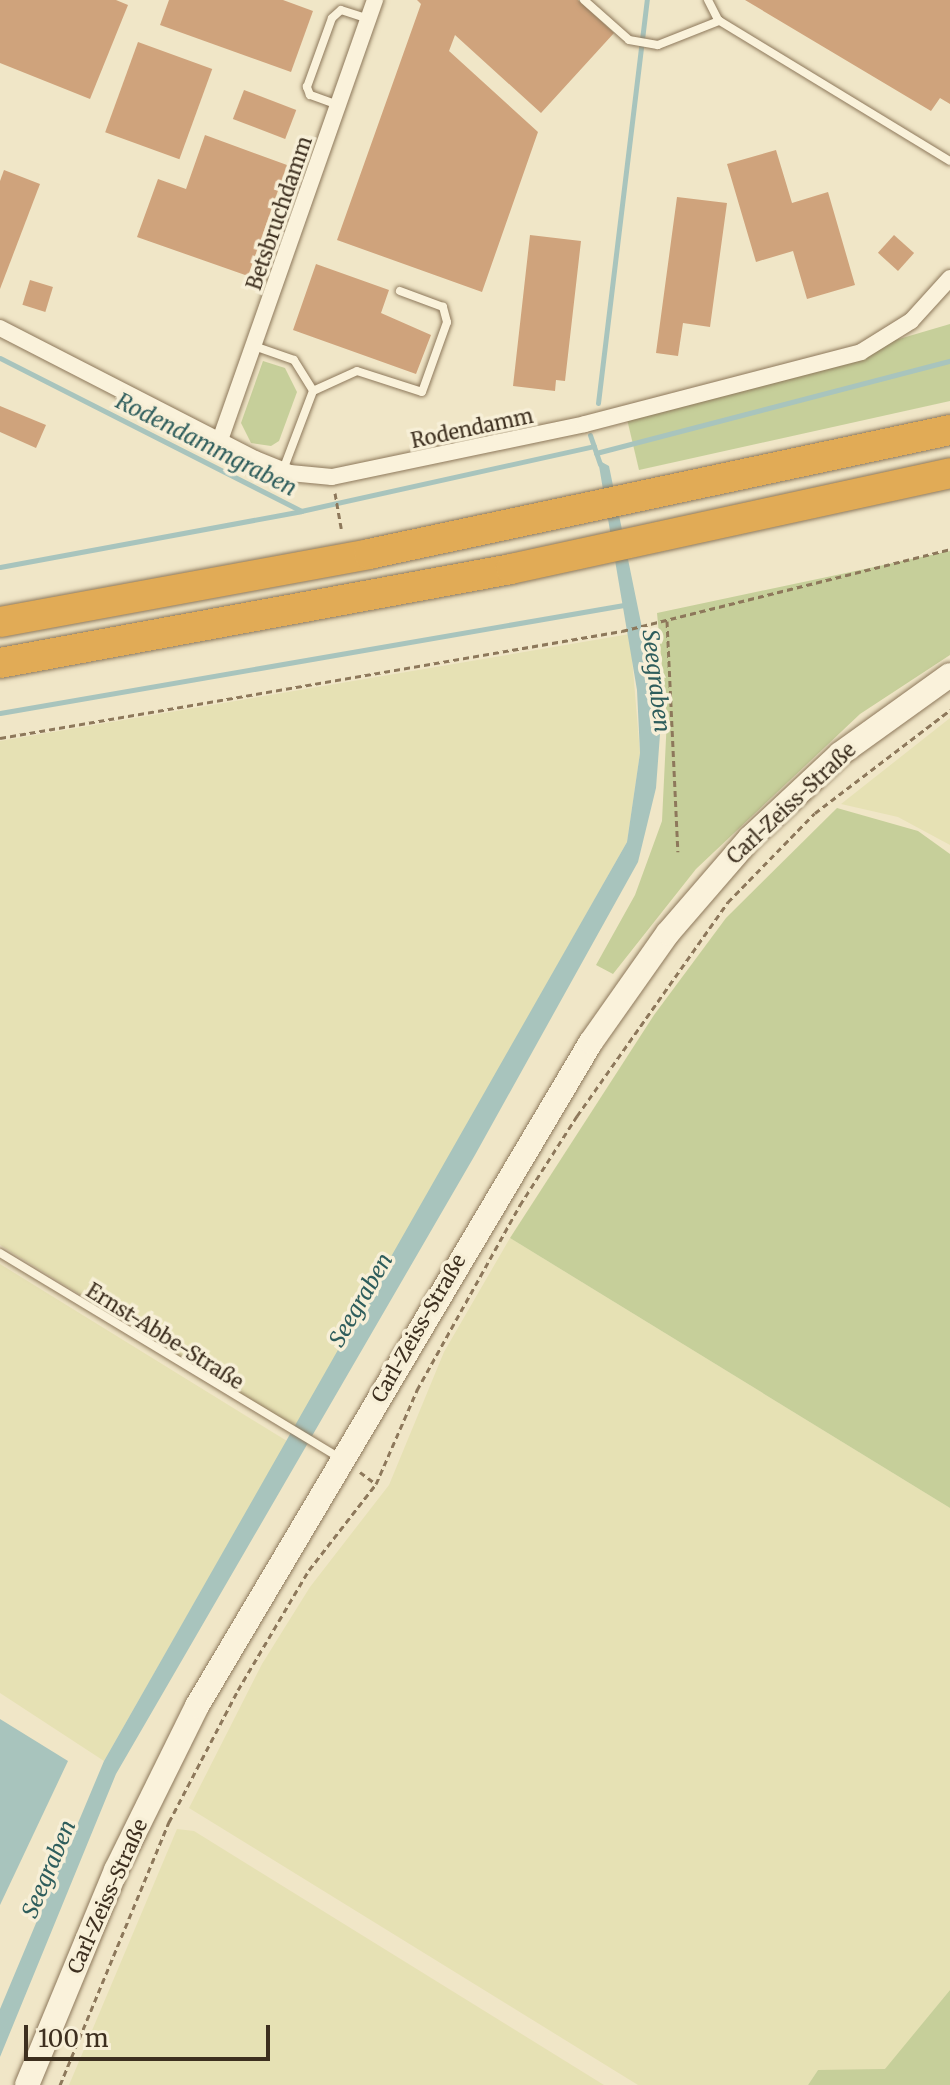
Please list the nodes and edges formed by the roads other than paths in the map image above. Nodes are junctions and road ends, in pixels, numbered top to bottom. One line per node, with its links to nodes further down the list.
1 (375, 0): 4 (street, Betsbruchdamm)
2 (584, 0): 5 (lane)
3 (708, 0): 5 (lane)
4 (368, 19): 6 (street, Betsbruchdamm); 6 (lane)
5 (719, 21): 7 (lane)
6 (338, 105): 11 (street, Betsbruchdamm)
7 (950, 161)
8 (950, 278): 15 (street, Rodendamm)
9 (400, 291): 12 (lane)
10 (0, 328): 14 (street, Rodendamm)
11 (254, 346): 12 (lane); 14 (street, Betsbruchdamm)
12 (313, 391): 15 (lane)
13 (950, 430): 17 (highway)
14 (220, 440): 15 (street, Rodendamm)
15 (283, 470)
16 (950, 473): 18 (highway)
17 (0, 622)
18 (0, 663)
19 (950, 675): 21 (main road, Carl-Zeiss-Straße)
20 (0, 1253): 21 (lane, Ernst-Abbe-Straße)
21 (340, 1459): 22 (main road, Carl-Zeiss-Straße)
22 (27, 2085)

